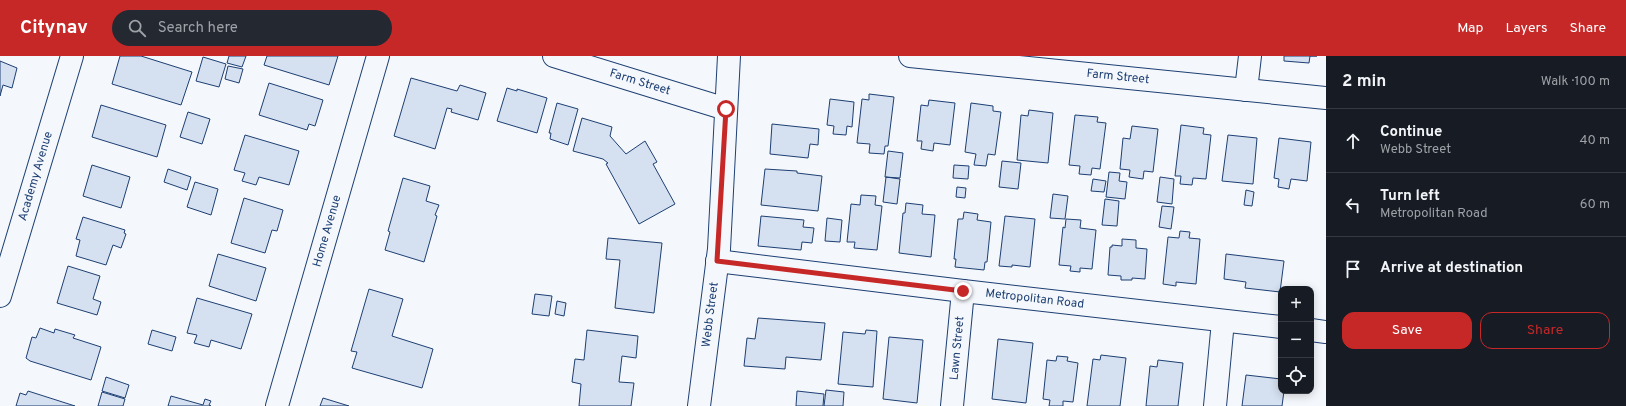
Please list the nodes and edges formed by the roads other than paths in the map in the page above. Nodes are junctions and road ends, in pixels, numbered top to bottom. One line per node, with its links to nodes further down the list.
1 (72, 56): 13 (street, Academy Avenue)
2 (378, 56): 18 (street, Home Avenue)
3 (554, 56): 10 (street, Farm Street)
4 (729, 56): 10 (street, Webb Street)
5 (910, 56): 7 (street, Farm Street)
6 (1250, 56): 8 (street)
7 (989, 60): 8 (street, Farm Street)
8 (1246, 90): 9 (street, Farm Street)
9 (1326, 98)
10 (726, 109): 11 (street, Webb Street)
11 (717, 261): 12 (street, Metropolitan Road); 19 (street, Webb Street)
12 (963, 291): 14 (street, Metropolitan Road); 20 (street, Lawn Street)
13 (0, 296)
14 (1223, 321): 15 (street, Metropolitan Road); 21 (street)
15 (1278, 327)
16 (1314, 330): 17 (street)
17 (1326, 332)
18 (277, 406)
19 (699, 406)
20 (952, 406)
21 (1215, 406)

